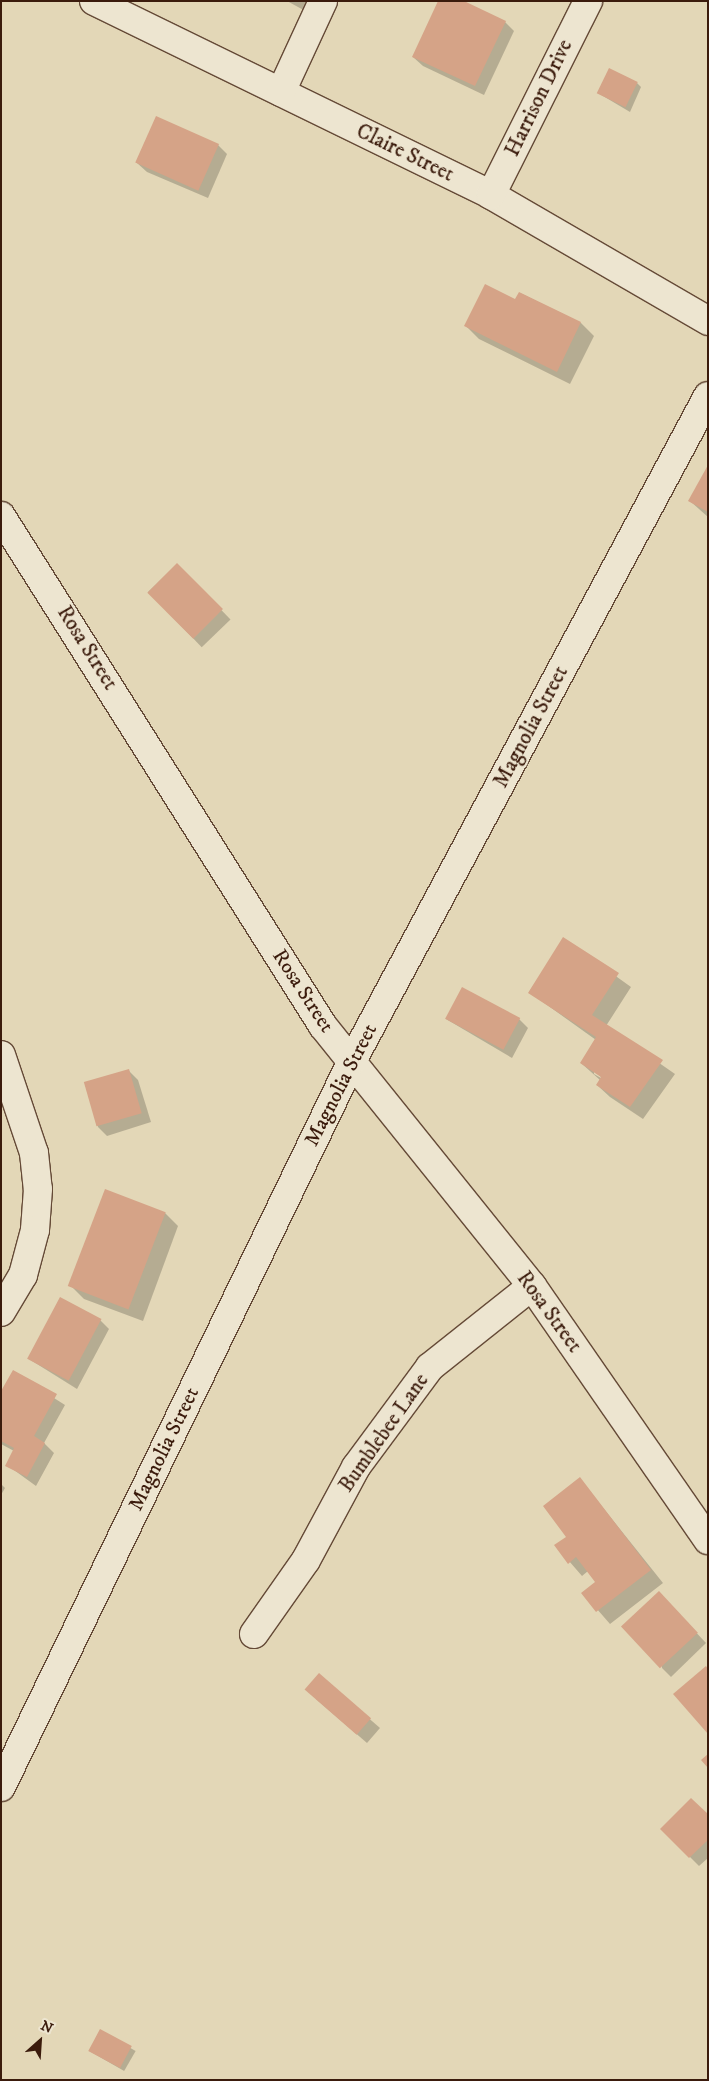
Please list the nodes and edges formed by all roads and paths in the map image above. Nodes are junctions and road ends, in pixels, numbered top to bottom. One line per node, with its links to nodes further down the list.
1 (94, 1): 4 (street, Claire Street)
2 (323, 1): 4 (street)
3 (588, 1): 5 (street, Harrison Drive)
4 (281, 92): 5 (street, Claire Street)
5 (491, 195): 6 (street, Claire Street)
6 (708, 321)
7 (708, 396): 10 (street, Magnolia Street)
8 (1, 516): 10 (street, Rosa Street)
9 (1, 1055): 12 (street)
10 (352, 1061): 11 (street, Rosa Street); 15 (street, Magnolia Street)
11 (532, 1286): 13 (street, Rosa Street); 14 (street, Bumblebee Lane)
12 (1, 1312)
13 (708, 1540)
14 (254, 1634)
15 (1, 1786)

